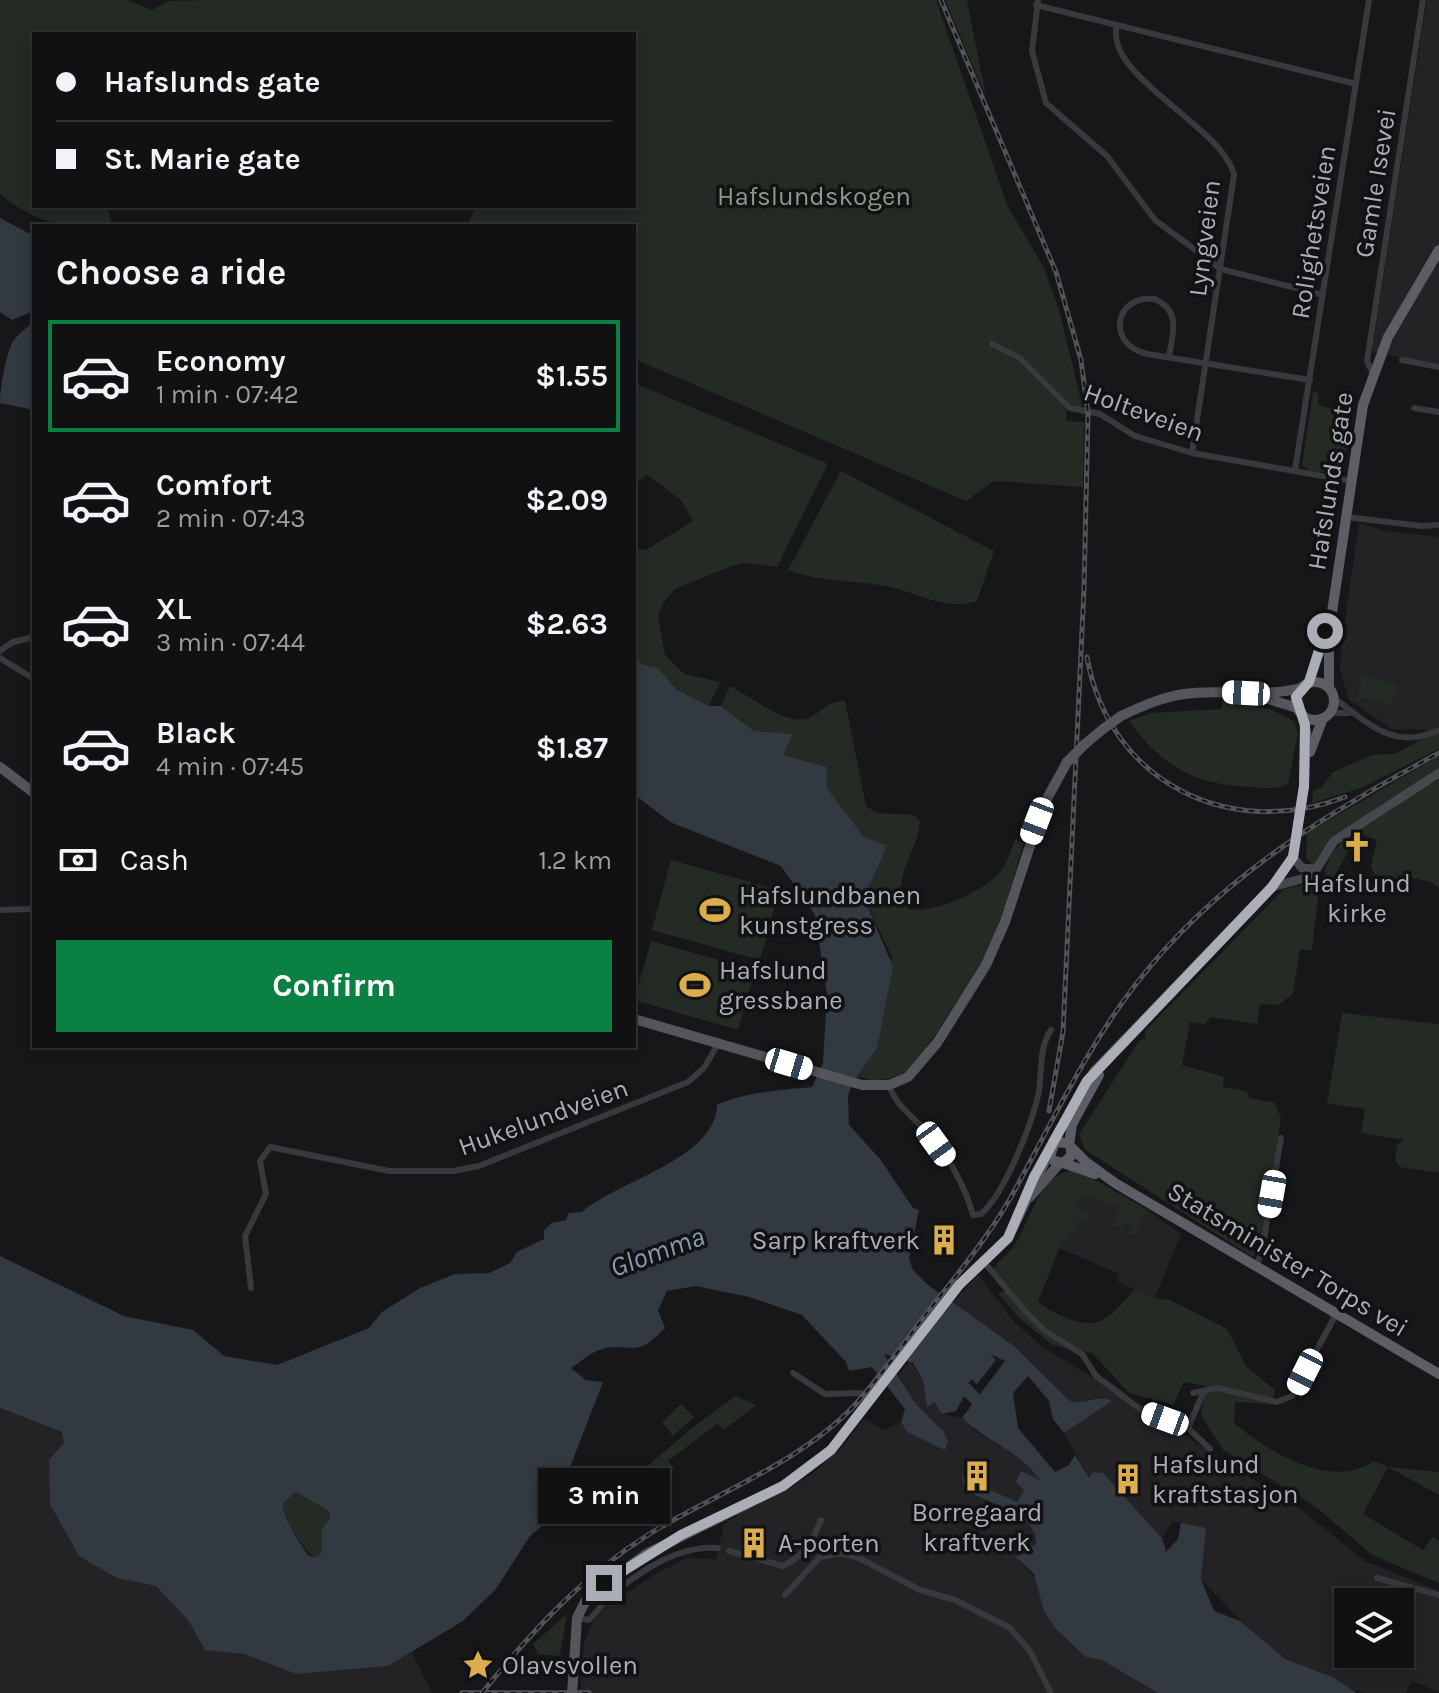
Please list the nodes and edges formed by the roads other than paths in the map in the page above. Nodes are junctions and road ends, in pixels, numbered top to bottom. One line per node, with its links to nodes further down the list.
1 (1369, 0): 5 (street, Rolighetsveien)
2 (1423, 0): 13 (street, Gamle Isevei)
3 (1037, 2): 4 (street); 7 (street)
4 (1117, 25): 5 (street); 7 (street, Lyngveien)
5 (1356, 84): 8 (street, Rolighetsveien)
6 (1439, 250): 13 (highway, Hafslunds gate)
7 (1221, 269): 8 (street); 12 (street, Lyngveien)
8 (1323, 295): 15 (street, Rolighetsveien)
9 (992, 344): 18 (street, Holteveien)
10 (1169, 356): 10 (street); 12 (street)
11 (1402, 360): 14 (street)
12 (1206, 362): 15 (street); 18 (street, Lyngveien)
13 (1370, 366): 20 (highway, Hafslunds gate)
14 (1439, 367)
15 (1310, 380): 19 (street, Rolighetsveien)
16 (1414, 408): 17 (street)
17 (1439, 412)
18 (1192, 453): 19 (street, Holteveien)
19 (1295, 470): 20 (street, Holteveien)
20 (1351, 481): 21 (highway, Hafslunds gate)
21 (1346, 517): 22 (street); 23 (highway, Hafslunds gate)
22 (1439, 525)
23 (1334, 593): 28 (highway, Hafslunds gate); 30 (highway, Hafslunds gate)
24 (32, 637): 25 (street)
25 (0, 651)
26 (0, 658): 27 (street)
27 (32, 678)
28 (1305, 685): 29 (main road); 30 (highway); 31 (highway)
29 (1246, 693): 31 (main road); 48 (main road, bridge)
30 (1332, 693): 32 (street); 33 (highway)
31 (1300, 711): 33 (highway); 37 (highway)
32 (1352, 713): 33 (street); 34 (street)
33 (1326, 716): 37 (highway)
34 (1439, 730)
35 (0, 767): 38 (main road)
36 (1439, 773): 40 (main road)
37 (1304, 786): 39 (highway, bridge)
38 (32, 791)
39 (1293, 857): 40 (main road); 41 (highway)
40 (1316, 869): 41 (main road)
41 (1272, 887): 47 (highway)
42 (32, 909): 43 (street)
43 (0, 910)
44 (636, 1020): 46 (main road)
45 (1051, 1030): 48 (street)
46 (719, 1042): 48 (main road); 57 (street, Hukelundveien)
47 (1108, 1060): 50 (highway); 51 (highway)
48 (889, 1085)
49 (1281, 1138): 56 (street)
50 (1070, 1147): 51 (highway); 52 (highway); 53 (highway, Statsminister Torps vei)
51 (1051, 1148): 52 (highway); 54 (main road)
52 (1062, 1163): 53 (highway, Statsminister Torps vei); 54 (main road)
53 (1115, 1183): 56 (highway, Statsminister Torps vei)
54 (1023, 1204): 55 (main road)
55 (984, 1262): 63 (main road); 64 (street)
56 (1256, 1267): 58 (highway, Statsminister Torps vei)
57 (251, 1288)
58 (1336, 1314): 60 (highway, Statsminister Torps vei); 61 (street)
59 (793, 1373): 63 (street)
60 (1439, 1374)
61 (1204, 1390): 62 (street); 64 (street)
62 (1193, 1393)
63 (872, 1401): 72 (main road)
64 (1188, 1428): 65 (street)
65 (1210, 1449)
66 (821, 1520): 68 (street)
67 (718, 1548): 72 (street)
68 (729, 1551)
69 (1377, 1578): 71 (street)
70 (785, 1595): 76 (street)
71 (1439, 1595)
72 (580, 1619): 74 (main road, bridge)
73 (462, 1693): 75 (street)
74 (572, 1693)
75 (589, 1693)
76 (1051, 1693)

